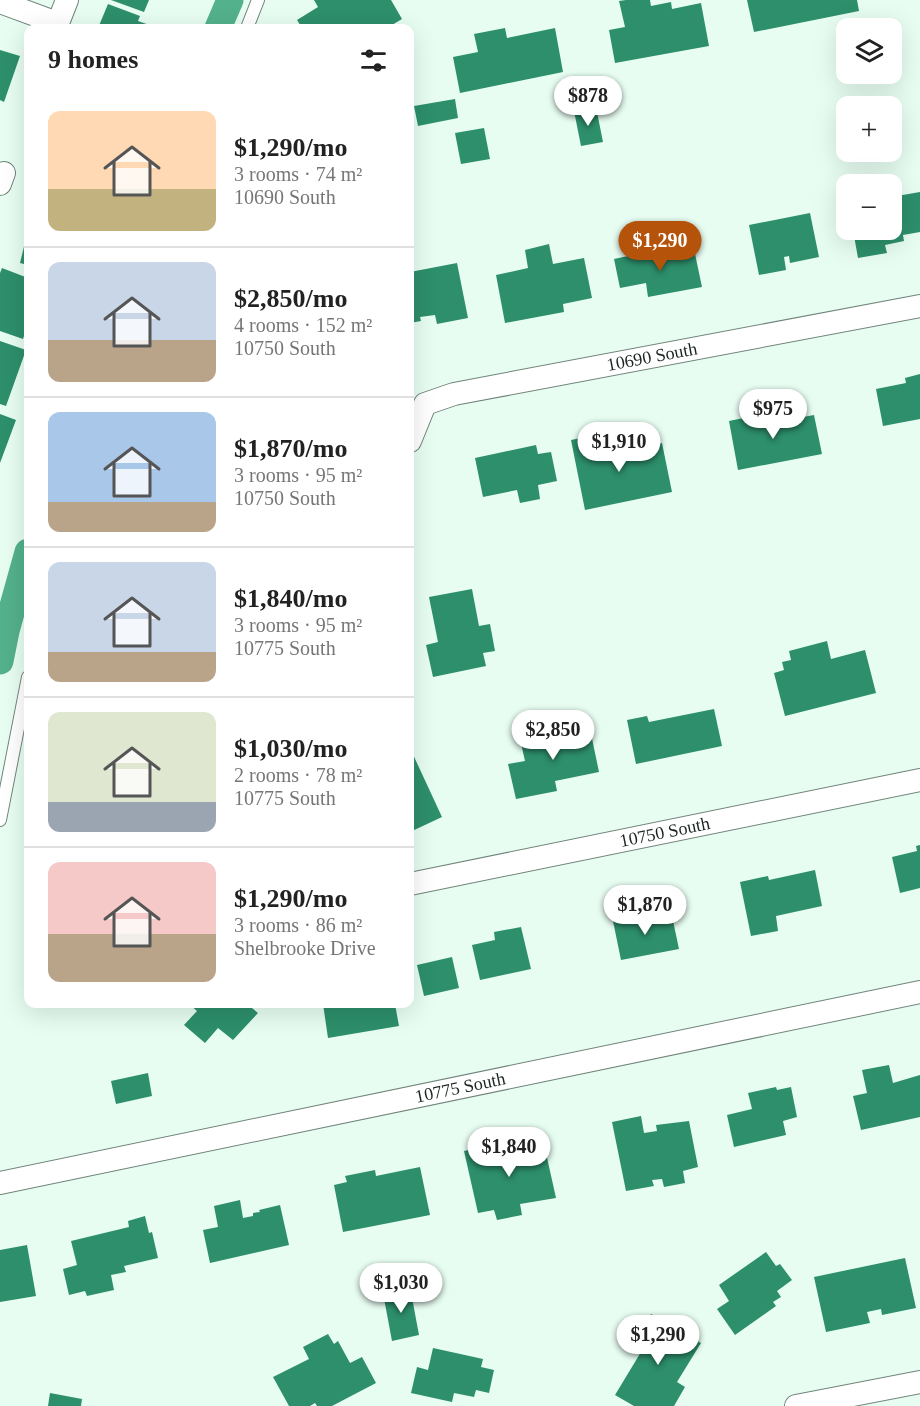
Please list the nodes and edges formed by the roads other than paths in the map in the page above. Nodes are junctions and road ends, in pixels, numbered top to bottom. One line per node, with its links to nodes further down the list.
1 (67, 0): 5 (street)
2 (258, 0): 6 (lane)
3 (0, 2): 4 (street)
4 (52, 24)
5 (58, 24)
6 (249, 24)
7 (920, 306): 8 (street, 10690 South)
8 (414, 431)
9 (24, 697): 11 (lane)
10 (920, 780): 12 (street, 10750 South)
11 (0, 820)
12 (414, 883)
13 (920, 992): 14 (street, 10775 South)
14 (0, 1183)
15 (920, 1382): 16 (street)
16 (796, 1406)

